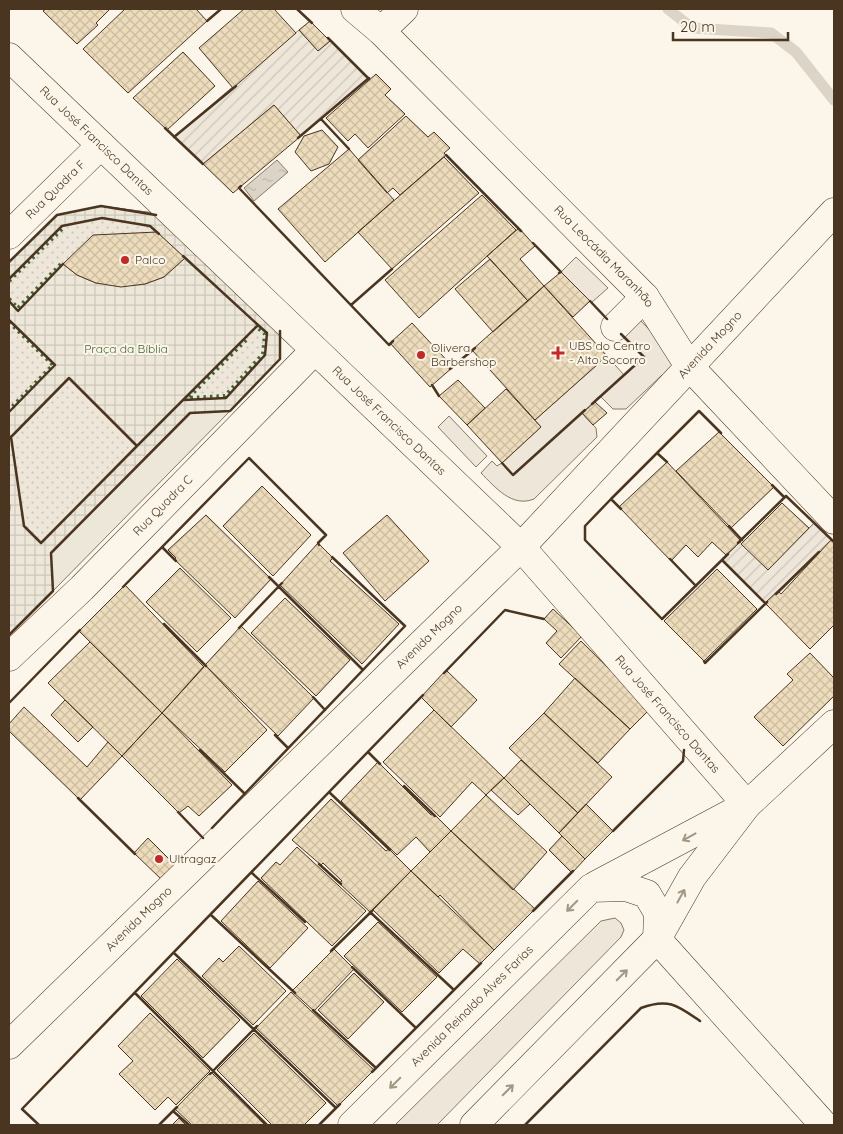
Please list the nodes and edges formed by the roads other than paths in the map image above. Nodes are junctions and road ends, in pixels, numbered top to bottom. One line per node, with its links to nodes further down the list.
1 (355, 9): 3 (street, Rua Leocádia Maranhão)
2 (404, 9): 3 (street)
3 (380, 31): 8 (street, Rua Leocádia Maranhão)
4 (9, 57): 5 (street, Rua José Francisco Dantas)
5 (101, 145): 7 (street, Rua Quadra F); 10 (street, Rua José Francisco Dantas)
6 (834, 212): 11 (street, Avenida Mogno)
7 (9, 235)
8 (645, 297): 9 (street); 11 (street, Rua Leocádia Maranhão)
9 (615, 327)
10 (315, 350): 13 (street, Rua José Francisco Dantas); 14 (street, Rua Quadra C)
11 (689, 366): 12 (street, Rua Leocádia Maranhão); 13 (street, Avenida Mogno)
12 (834, 520)
13 (522, 547): 16 (street, Rua José Francisco Dantas); 19 (street, Avenida Mogno)
14 (9, 657)
15 (834, 724): 16 (street, Avenida Reinaldo Alves Farias)
16 (747, 805): 17 (street, Avenida Reinaldo Alves Farias, one-way to 17); 18 (street, Avenida Reinaldo Alves Farias, one-way to 16)
17 (591, 888): 18 (street); 20 (street, Avenida Reinaldo Alves Farias, one-way to 20)
18 (657, 939): 21 (street, Avenida Reinaldo Alves Farias, one-way to 18); 22 (street)
19 (9, 1045)
20 (352, 1125)
21 (474, 1125)
22 (824, 1125)

